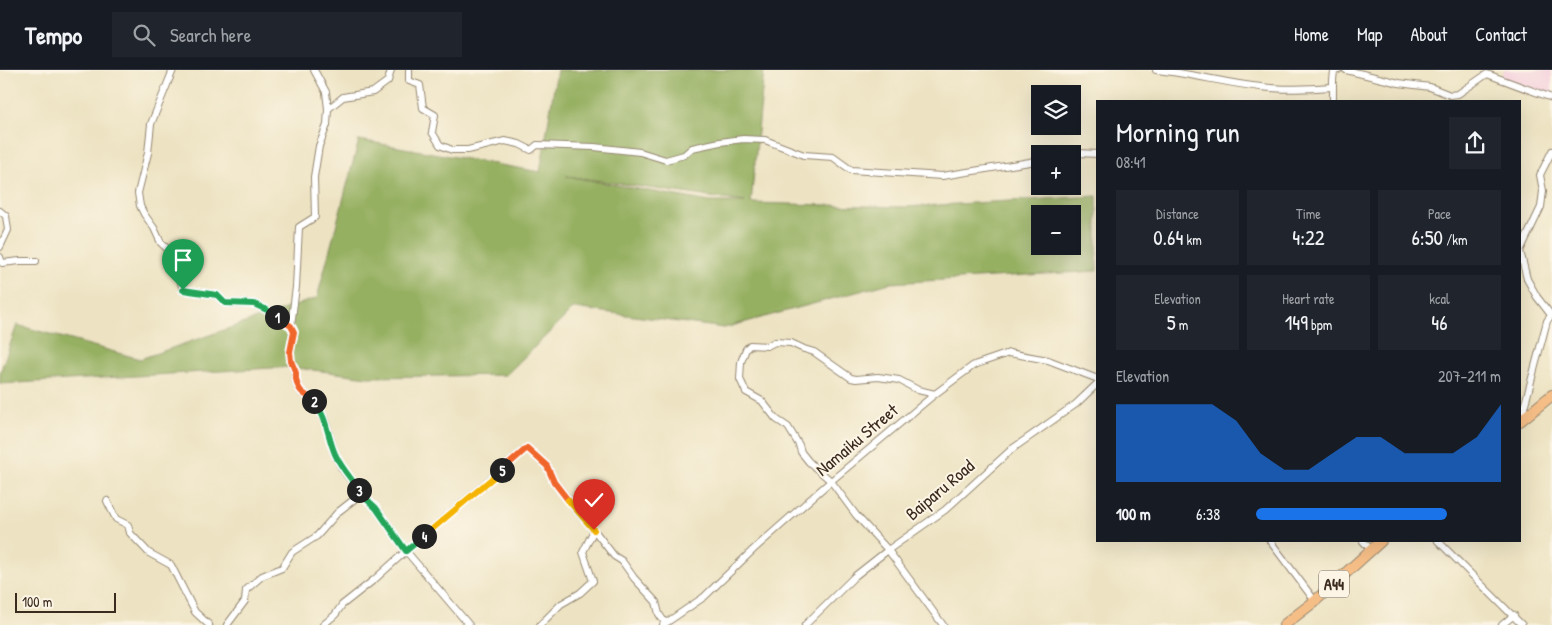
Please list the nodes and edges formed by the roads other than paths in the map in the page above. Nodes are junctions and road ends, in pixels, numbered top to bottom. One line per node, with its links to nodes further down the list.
1 (174, 70): 24 (street)
2 (314, 70): 12 (street)
3 (391, 70): 12 (street)
4 (409, 70): 16 (street)
5 (1156, 70): 9 (street)
6 (1335, 70): 9 (street)
7 (1346, 70): 8 (street)
8 (1487, 72): 10 (street)
9 (1332, 87): 11 (street)
10 (1552, 98)
11 (1333, 100)
12 (328, 109): 24 (street)
13 (1552, 150): 19 (street)
14 (1081, 153): 15 (street)
15 (1096, 154)
16 (1031, 162)
17 (0, 211): 18 (street)
18 (0, 248)
19 (1521, 249)
20 (1521, 255): 23 (street)
21 (0, 258): 22 (street)
22 (36, 261)
23 (1552, 314): 29 (street)
24 (291, 326): 32 (street)
25 (1096, 378): 27 (street, Namaiku Street)
26 (1096, 385): 39 (street, Baiparu Road)
27 (935, 394): 31 (street, Namaiku Street); 31 (street)
28 (1552, 395): 30 (main road)
29 (1521, 416)
30 (1521, 419)
31 (831, 482): 39 (street); 44 (street, Namaiku Street)
32 (361, 494): 41 (street); 46 (street)
33 (107, 501): 45 (street)
34 (594, 530): 41 (street); 44 (street); 49 (street)
35 (1271, 542): 42 (street)
36 (1364, 542): 40 (street)
37 (1380, 542): 40 (main road, A44)
38 (1439, 542): 43 (street)
39 (888, 550): 50 (street, Baiparu Road); 51 (street)
40 (1371, 550): 42 (main road, A44)
41 (406, 551): 47 (street); 48 (street)
42 (1315, 602): 52 (main road, A44)
43 (1514, 615): 53 (street); 54 (street)
44 (664, 624)
45 (208, 625)
46 (226, 625)
47 (323, 625)
48 (469, 625)
49 (540, 625)
50 (805, 625)
51 (942, 625)
52 (1284, 625)
53 (1502, 625)
54 (1522, 625)

